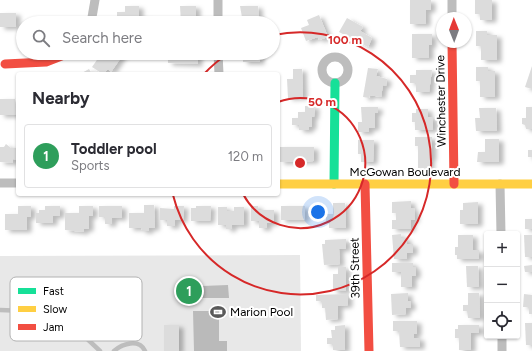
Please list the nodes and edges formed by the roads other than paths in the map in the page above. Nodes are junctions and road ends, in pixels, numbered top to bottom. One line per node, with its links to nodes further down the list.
1 (95, 0): 5 (street)
2 (218, 0): 6 (street)
3 (452, 0): 4 (street)
4 (452, 12)
5 (92, 16)
6 (218, 16)
7 (452, 48): 18 (street, Winchester Drive)
8 (57, 60): 10 (street)
9 (218, 60): 11 (street)
10 (5, 64)
11 (219, 72)
12 (335, 83): 16 (street)
13 (0, 183): 14 (street)
14 (16, 183)
15 (280, 184): 16 (street, McGowan Boulevard)
16 (334, 184): 17 (street, McGowan Boulevard)
17 (365, 184): 18 (street, McGowan Boulevard); 29 (street, 39th Street)
18 (454, 184): 19 (street, McGowan Boulevard)
19 (500, 184): 20 (street, McGowan Boulevard); 21 (street)
20 (532, 184)
21 (501, 231)
22 (0, 310): 23 (lane)
23 (10, 310)
24 (502, 339): 30 (street)
25 (89, 341): 26 (lane)
26 (100, 351)
27 (114, 351): 28 (lane)
28 (145, 351)
29 (369, 351)
30 (502, 351)

